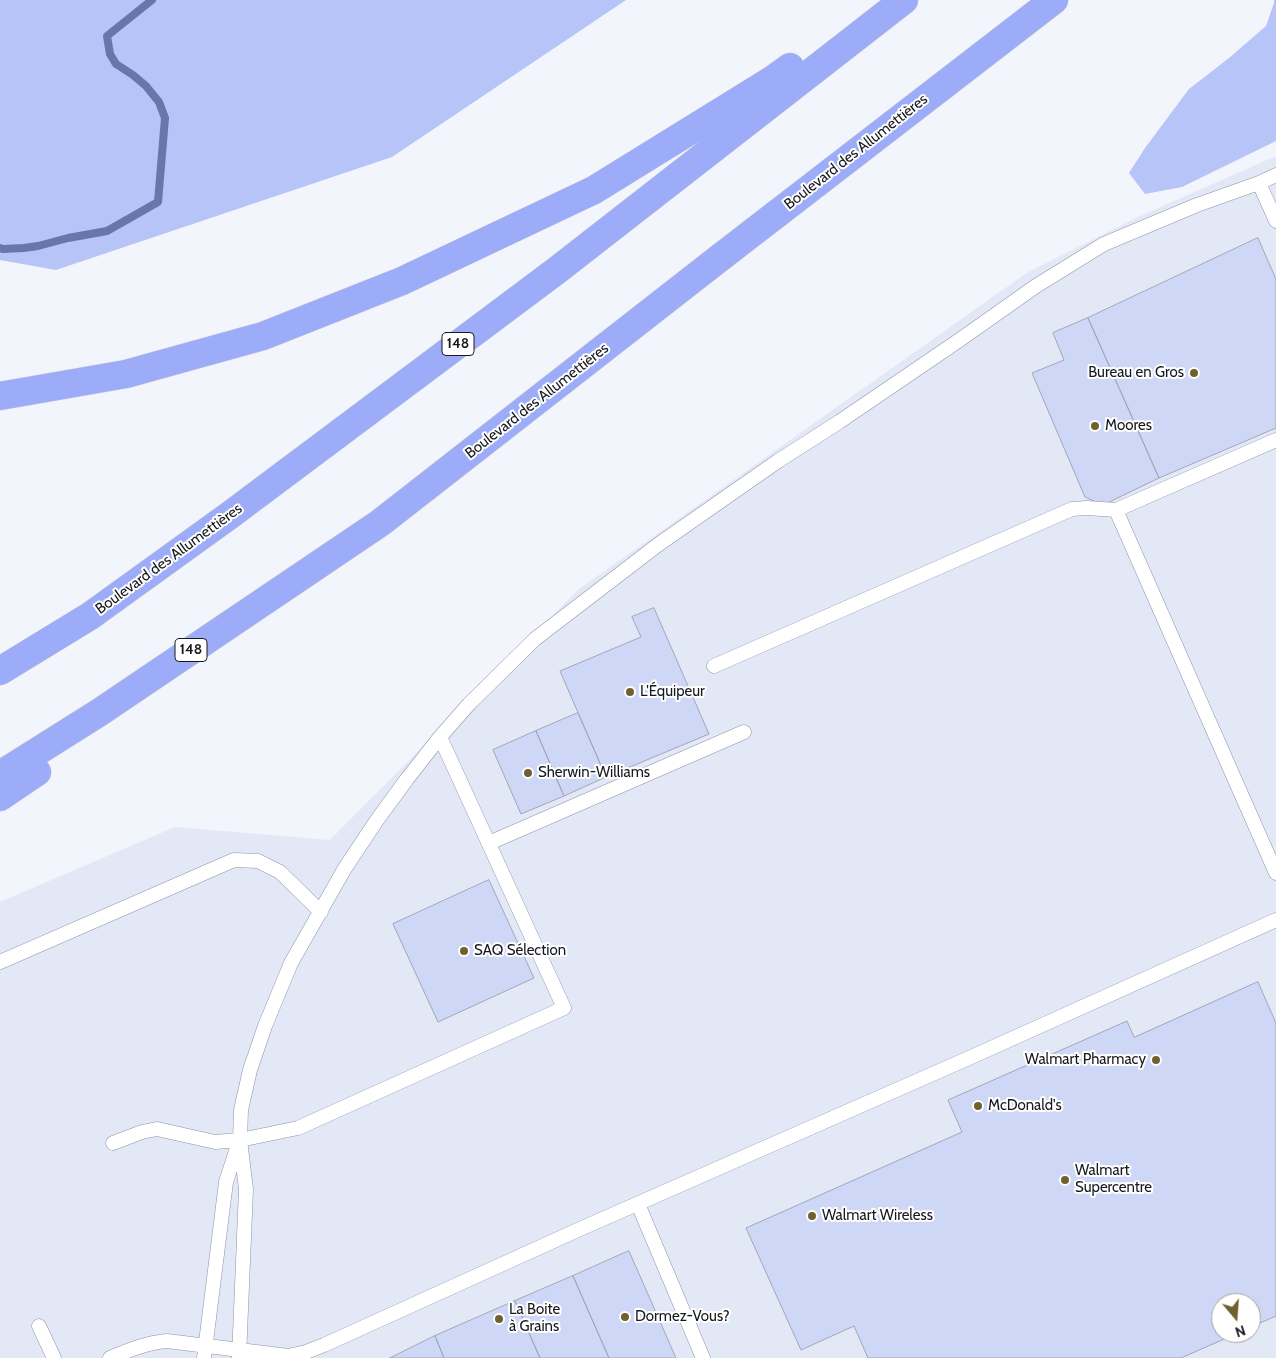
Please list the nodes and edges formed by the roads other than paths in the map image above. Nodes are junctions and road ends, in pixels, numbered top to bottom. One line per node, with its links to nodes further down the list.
1 (882, 0): 7 (highway)
2 (904, 0): 12 (highway, Boulevard des Allumettières / 148)
3 (1054, 0): 10 (highway, Boulevard des Allumettières / 148)
4 (1276, 175): 5 (lane)
5 (1259, 183): 6 (lane); 14 (lane)
6 (1276, 220)
7 (0, 396)
8 (1276, 440): 9 (lane)
9 (1116, 510): 11 (lane); 18 (lane)
10 (380, 523): 15 (highway, Boulevard des Allumettières / 148); 16 (highway)
11 (714, 666)
12 (0, 671)
13 (744, 732): 17 (lane)
14 (440, 737): 17 (lane); 19 (lane)
15 (0, 775)
16 (0, 797)
17 (489, 843): 22 (lane)
18 (1276, 873)
19 (321, 912): 21 (lane); 22 (lane)
20 (1276, 920): 24 (lane)
21 (0, 962)
22 (240, 1140): 23 (lane); 26 (lane); 27 (lane)
23 (113, 1143)
24 (638, 1204): 27 (lane); 30 (lane)
25 (39, 1326): 28 (lane)
26 (204, 1352): 27 (lane); 29 (lane)
27 (240, 1354)
28 (54, 1358)
29 (110, 1358)
30 (704, 1358)

